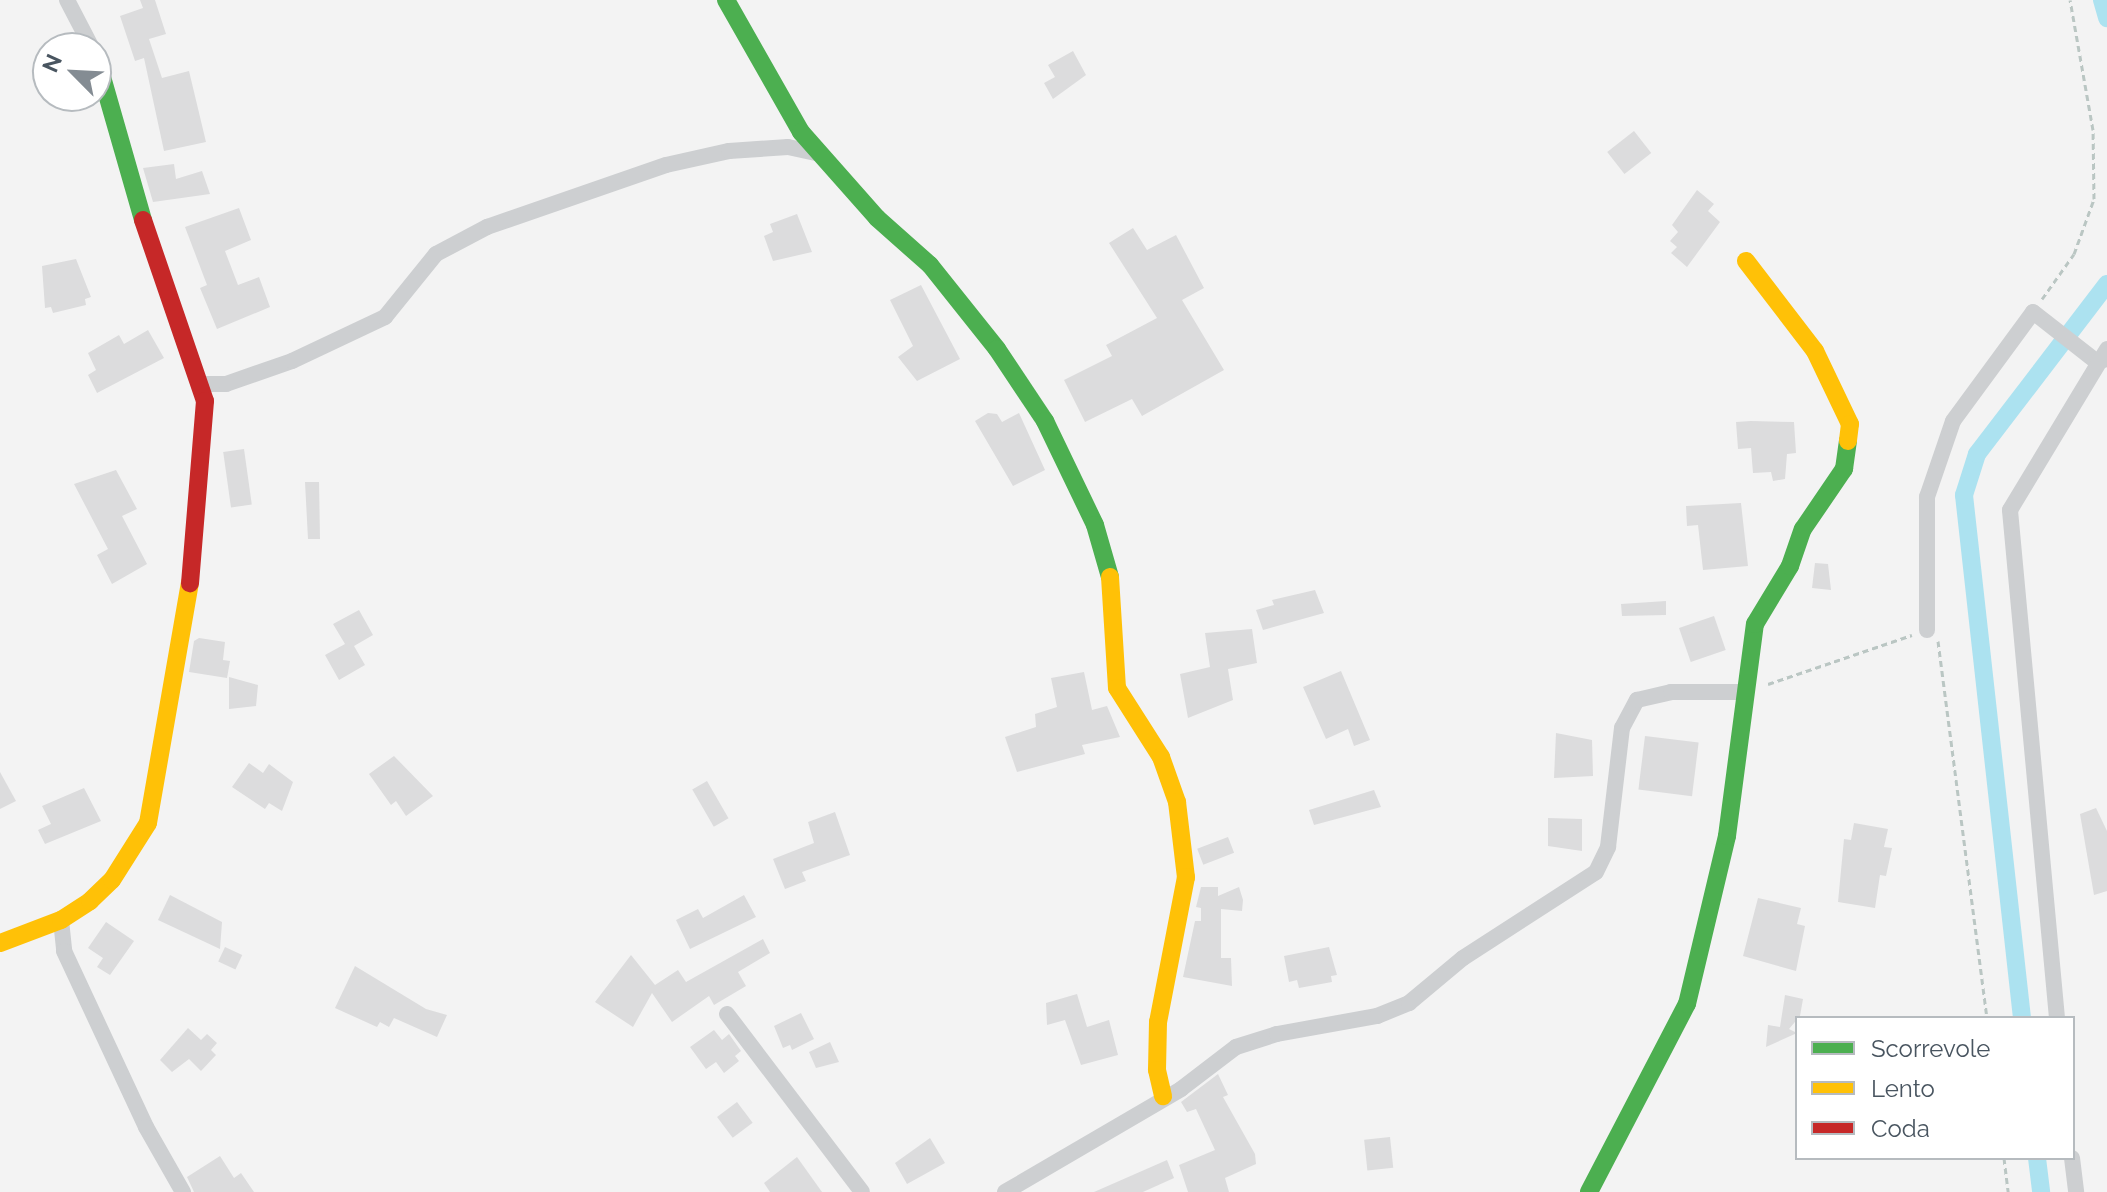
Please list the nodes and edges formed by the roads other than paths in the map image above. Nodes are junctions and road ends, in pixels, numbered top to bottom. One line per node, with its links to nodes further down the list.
1 (67, 0): 3 (street)
2 (726, 0): 5 (street)
3 (84, 32)
4 (112, 112): 8 (street)
5 (821, 154): 8 (street); 15 (street)
6 (1746, 261): 10 (street)
7 (2104, 356): 9 (street); 14 (street)
8 (201, 384): 11 (street)
9 (1927, 630)
10 (1743, 692): 15 (street); 20 (street)
11 (61, 920): 12 (street); 17 (street)
12 (0, 943)
13 (727, 1014): 18 (street)
14 (2057, 1016)
15 (1163, 1096): 19 (street)
16 (2072, 1160): 21 (street)
17 (183, 1192)
18 (862, 1192)
19 (1005, 1192)
20 (1589, 1192)
21 (2076, 1192)

